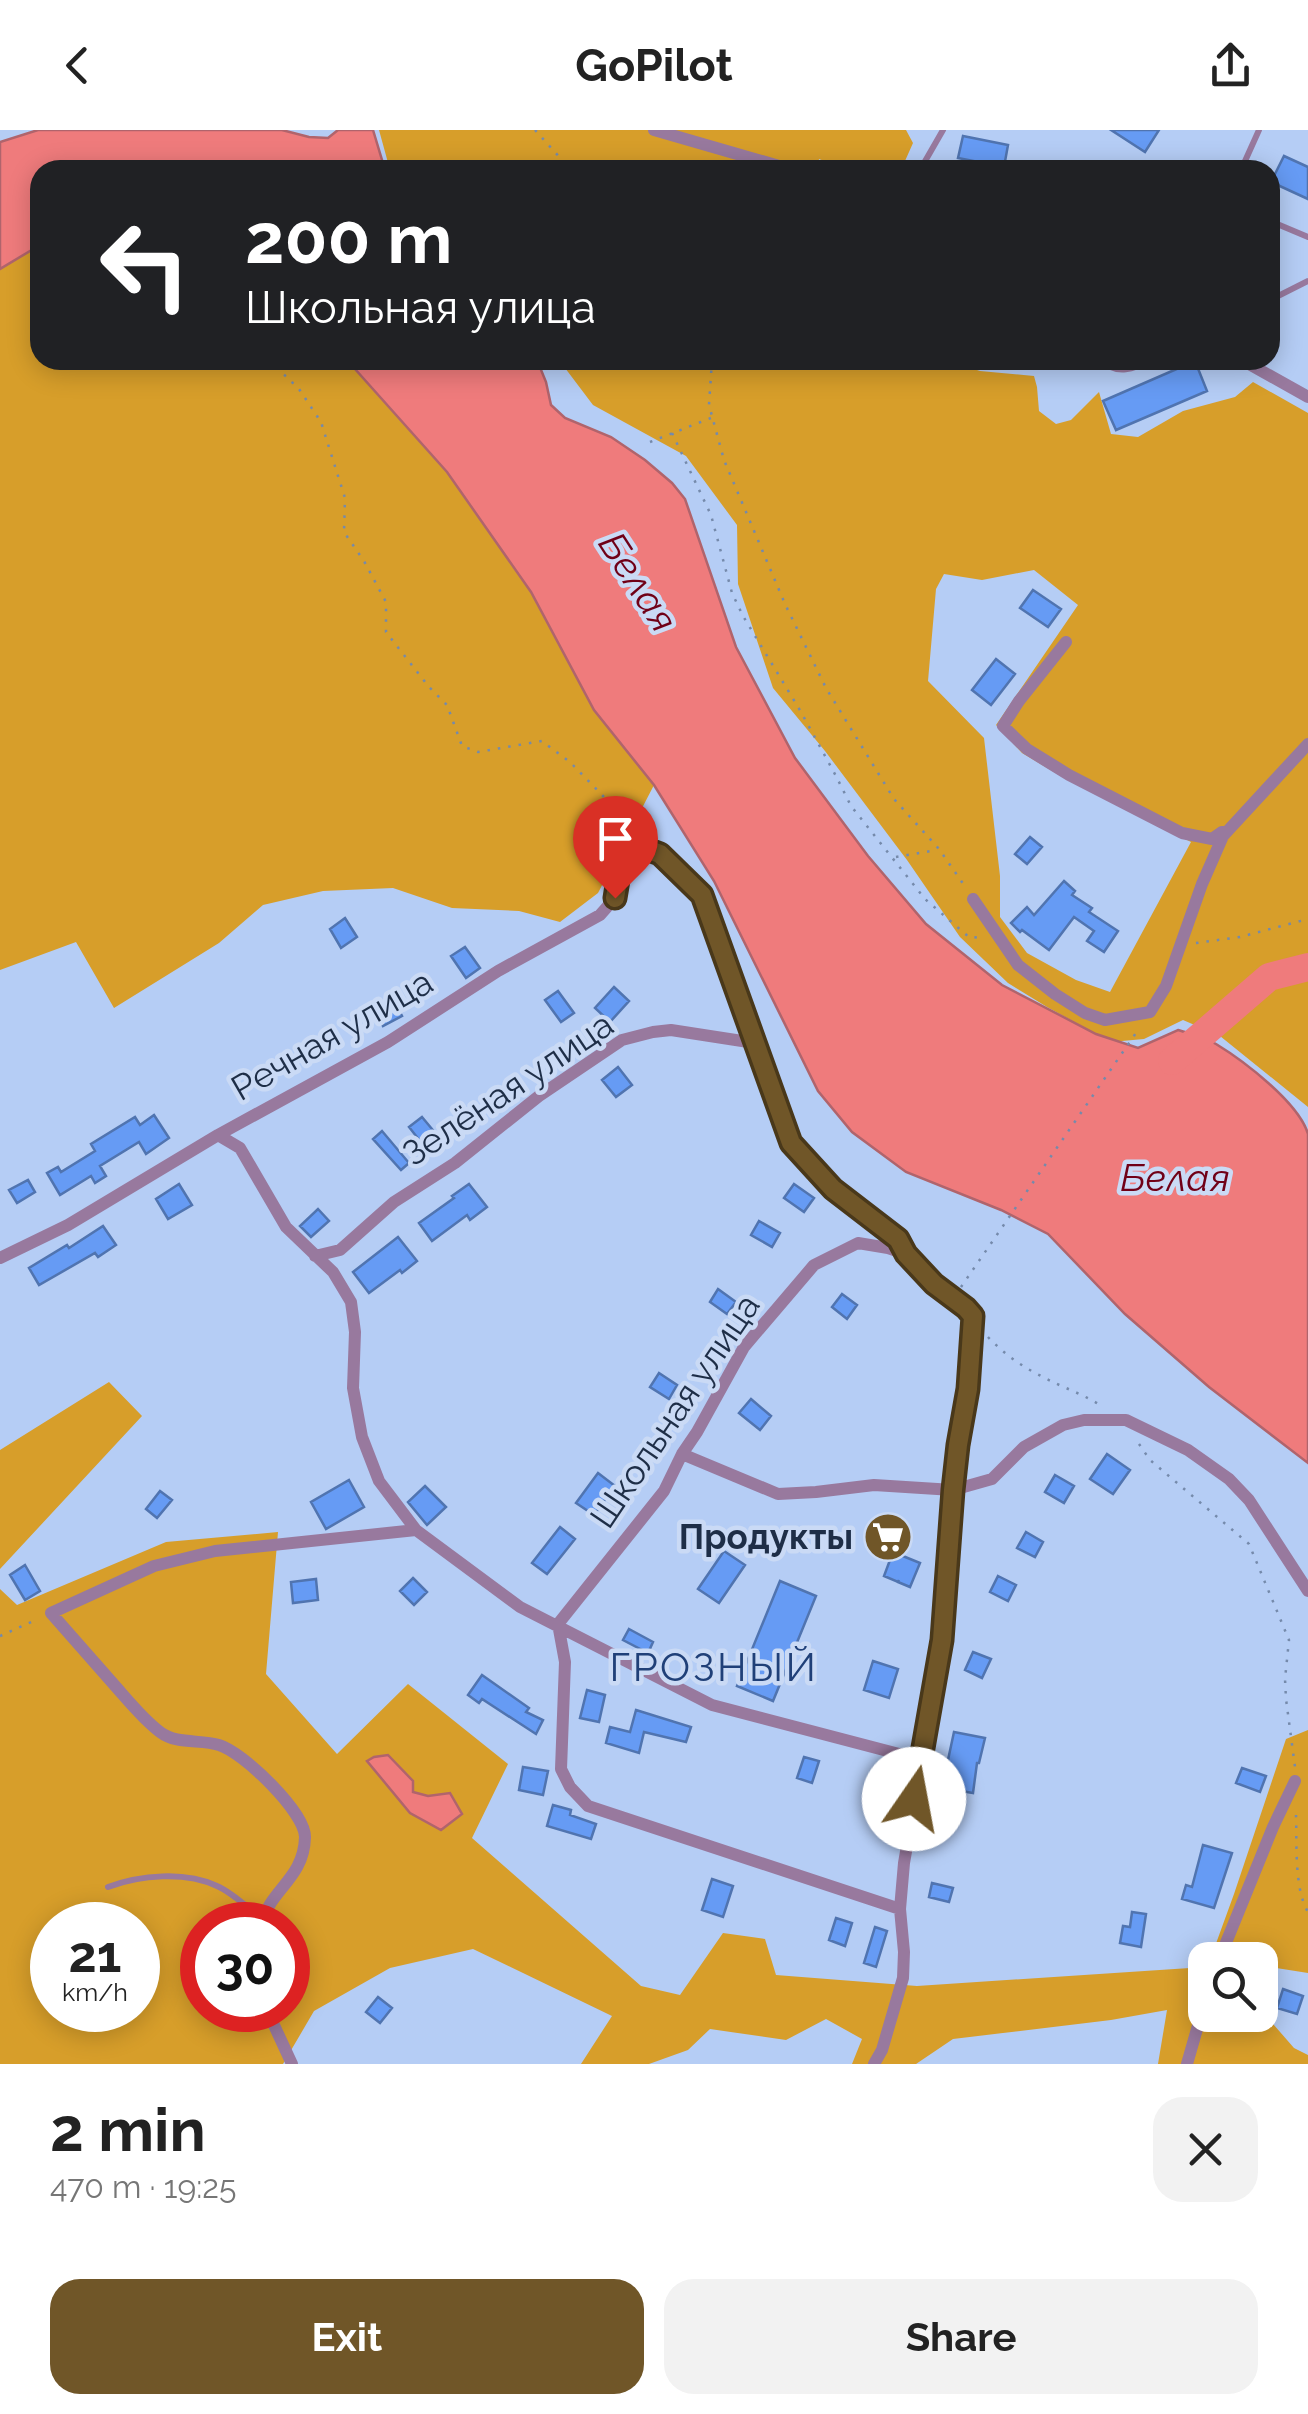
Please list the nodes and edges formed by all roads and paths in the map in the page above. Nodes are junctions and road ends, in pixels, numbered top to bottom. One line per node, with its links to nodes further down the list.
1 (536, 130): 5 (path)
2 (654, 130): 6 (street)
3 (943, 130): 7 (lane)
4 (1259, 130): 8 (lane)
5 (562, 160)
6 (758, 160)
7 (926, 160)
8 (1245, 160)
9 (1280, 224): 10 (lane)
10 (1308, 237)
11 (1308, 281): 12 (lane)
12 (1280, 295)
13 (280, 370): 24 (path)
14 (711, 370): 17 (path)
15 (1260, 370): 16 (street)
16 (1308, 397)
17 (712, 417): 18 (path); 23 (path)
18 (672, 433): 19 (path); 25 (path)
19 (650, 442)
20 (1066, 642): 22 (street)
21 (1308, 744): 22 (street)
22 (1234, 824): 29 (street)
23 (939, 849): 25 (path); 26 (path)
24 (660, 854): 31 (lane); 32 (street, Речная улица)
25 (894, 858): 28 (path)
26 (973, 899): 28 (street)
27 (1308, 919): 29 (path)
28 (996, 933): 30 (street)
29 (1180, 943): 30 (street)
30 (1150, 1012): 36 (path)
31 (755, 1044): 33 (lane); 34 (street, Зелёная улица)
32 (218, 1135): 34 (street); 35 (street, Речная улица)
33 (906, 1254): 36 (street); 39 (street, Школьная улица)
34 (314, 1256): 41 (street)
35 (0, 1258)
36 (954, 1299): 37 (street)
37 (973, 1316): 38 (path); 40 (street)
38 (1126, 1420): 40 (street); 42 (street); 47 (path)
39 (682, 1454): 40 (street); 44 (street, Школьная улица)
40 (953, 1490): 46 (street)
41 (416, 1530): 43 (street); 44 (street)
42 (1308, 1590)
43 (51, 1613): 45 (path); 51 (street)
44 (558, 1624): 46 (street); 52 (street)
45 (0, 1636)
46 (922, 1760): 52 (street)
47 (1295, 1781): 54 (street)
48 (1296, 1810): 53 (path)
49 (108, 1887): 50 (lane)
50 (237, 1902)
51 (273, 1902)
52 (900, 1908): 58 (street)
53 (1308, 1912)
54 (1226, 1942)
55 (277, 2032): 57 (street)
56 (1197, 2032): 59 (street)
57 (292, 2064)
58 (874, 2064)
59 (1188, 2064)

